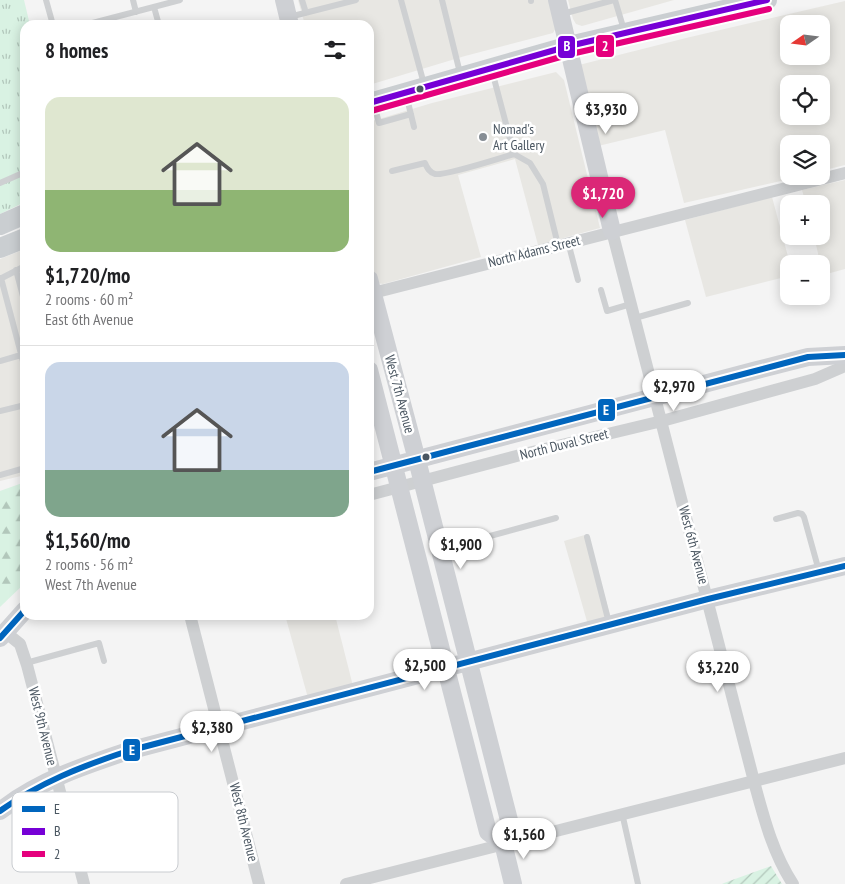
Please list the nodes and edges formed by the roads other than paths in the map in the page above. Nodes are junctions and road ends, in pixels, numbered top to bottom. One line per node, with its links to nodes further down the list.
1 (46, 0): 16 (lane)
2 (133, 0): 13 (lane)
3 (180, 0): 11 (lane)
4 (302, 0): 14 (lane)
5 (356, 0): 14 (lane)
6 (401, 0): 23 (lane)
7 (442, 0): 22 (lane)
8 (615, 0): 12 (lane); 19 (lane)
9 (767, 0): 10 (main road)
10 (745, 2): 19 (main road)
11 (154, 7): 13 (lane); 18 (lane)
12 (559, 7): 20 (main road)
13 (136, 12): 17 (lane)
14 (306, 13): 15 (lane)
15 (287, 14)
16 (52, 20)
17 (105, 20)
18 (158, 20)
19 (625, 33): 20 (main road)
20 (569, 46): 21 (main road); 36 (main road)
21 (492, 68): 22 (main road); 29 (lane)
22 (461, 77): 23 (main road)
23 (425, 87): 24 (main road)
24 (405, 93): 25 (main road); 27 (lane)
25 (374, 102)
26 (374, 110): 27 (lane)
27 (411, 114): 28 (lane)
28 (414, 127)
29 (514, 154): 30 (lane); 38 (lane)
30 (392, 172)
31 (845, 173): 36 (street, North Adams Street)
32 (20, 174): 33 (lane)
33 (0, 183)
34 (20, 216): 35 (main road)
35 (0, 225)
36 (612, 231): 38 (street, North Adams Street); 49 (street, West 6th Avenue)
37 (20, 240): 39 (main road)
38 (563, 244): 43 (lane); 45 (street, North Adams Street)
39 (0, 248)
40 (20, 268): 41 (lane)
41 (16, 270): 42 (lane); 44 (lane)
42 (0, 279): 51 (lane)
43 (578, 280)
44 (20, 285)
45 (374, 287)
46 (602, 290): 49 (lane)
47 (374, 303): 61 (main road, West 7th Avenue)
48 (688, 303): 50 (lane)
49 (632, 304): 50 (street, West 6th Avenue)
50 (635, 318): 57 (street, West 6th Avenue)
51 (20, 351)
52 (20, 355): 54 (lane)
53 (845, 355): 57 (main road, North Duval Street)
54 (0, 361)
55 (845, 366): 60 (street, North Duval Street)
56 (374, 391): 62 (main road, West 7th Avenue)
57 (656, 396): 60 (street, West 6th Avenue); 61 (main road, North Duval Street)
58 (20, 406): 59 (lane)
59 (0, 411)
60 (662, 421): 66 (street, North Duval Street); 77 (street, West 6th Avenue)
61 (417, 460): 62 (main road, North Duval Street); 66 (main road, West 7th Avenue)
62 (395, 466): 64 (main road, North Duval Street); 67 (main road, West 7th Avenue)
63 (20, 469): 65 (lane)
64 (374, 471)
65 (0, 475)
66 (423, 482): 67 (street, North Duval Street); 72 (main road, West 7th Avenue)
67 (400, 488): 68 (street, North Duval Street); 76 (main road, West 7th Avenue)
68 (374, 494)
69 (556, 518): 72 (lane)
70 (776, 519): 74 (lane)
71 (587, 537): 80 (lane)
72 (442, 558): 75 (main road, West 7th Avenue)
73 (845, 566): 74 (main road)
74 (819, 572): 77 (main road)
75 (450, 591): 76 (main road); 84 (main road, West 7th Avenue)
76 (428, 596): 85 (main road, West 7th Avenue)
77 (708, 599): 80 (main road); 89 (street, West 6th Avenue)
78 (20, 616): 81 (main road)
79 (191, 620): 86 (street, West 8th Avenue)
80 (610, 626): 84 (main road)
81 (3, 635): 83 (street, West 9th Avenue)
82 (104, 661): 83 (lane)
83 (26, 663): 88 (street, West 9th Avenue)
84 (468, 663): 85 (main road); 95 (main road, West 7th Avenue)
85 (447, 669): 86 (main road); 95 (main road, West 7th Avenue)
86 (219, 727): 88 (main road); 96 (street, West 8th Avenue)
87 (845, 758): 89 (street)
88 (56, 778): 90 (main road); 91 (street, West 9th Avenue)
89 (754, 780): 94 (street); 100 (street, West 6th Avenue)
90 (27, 792)
91 (60, 792)
92 (12, 803): 93 (main road)
93 (0, 811)
94 (622, 813): 95 (street); 99 (lane)
95 (503, 843): 97 (street); 98 (main road, West 7th Avenue)
96 (259, 884)
97 (346, 884)
98 (513, 884)
99 (638, 884)
100 (792, 884)

